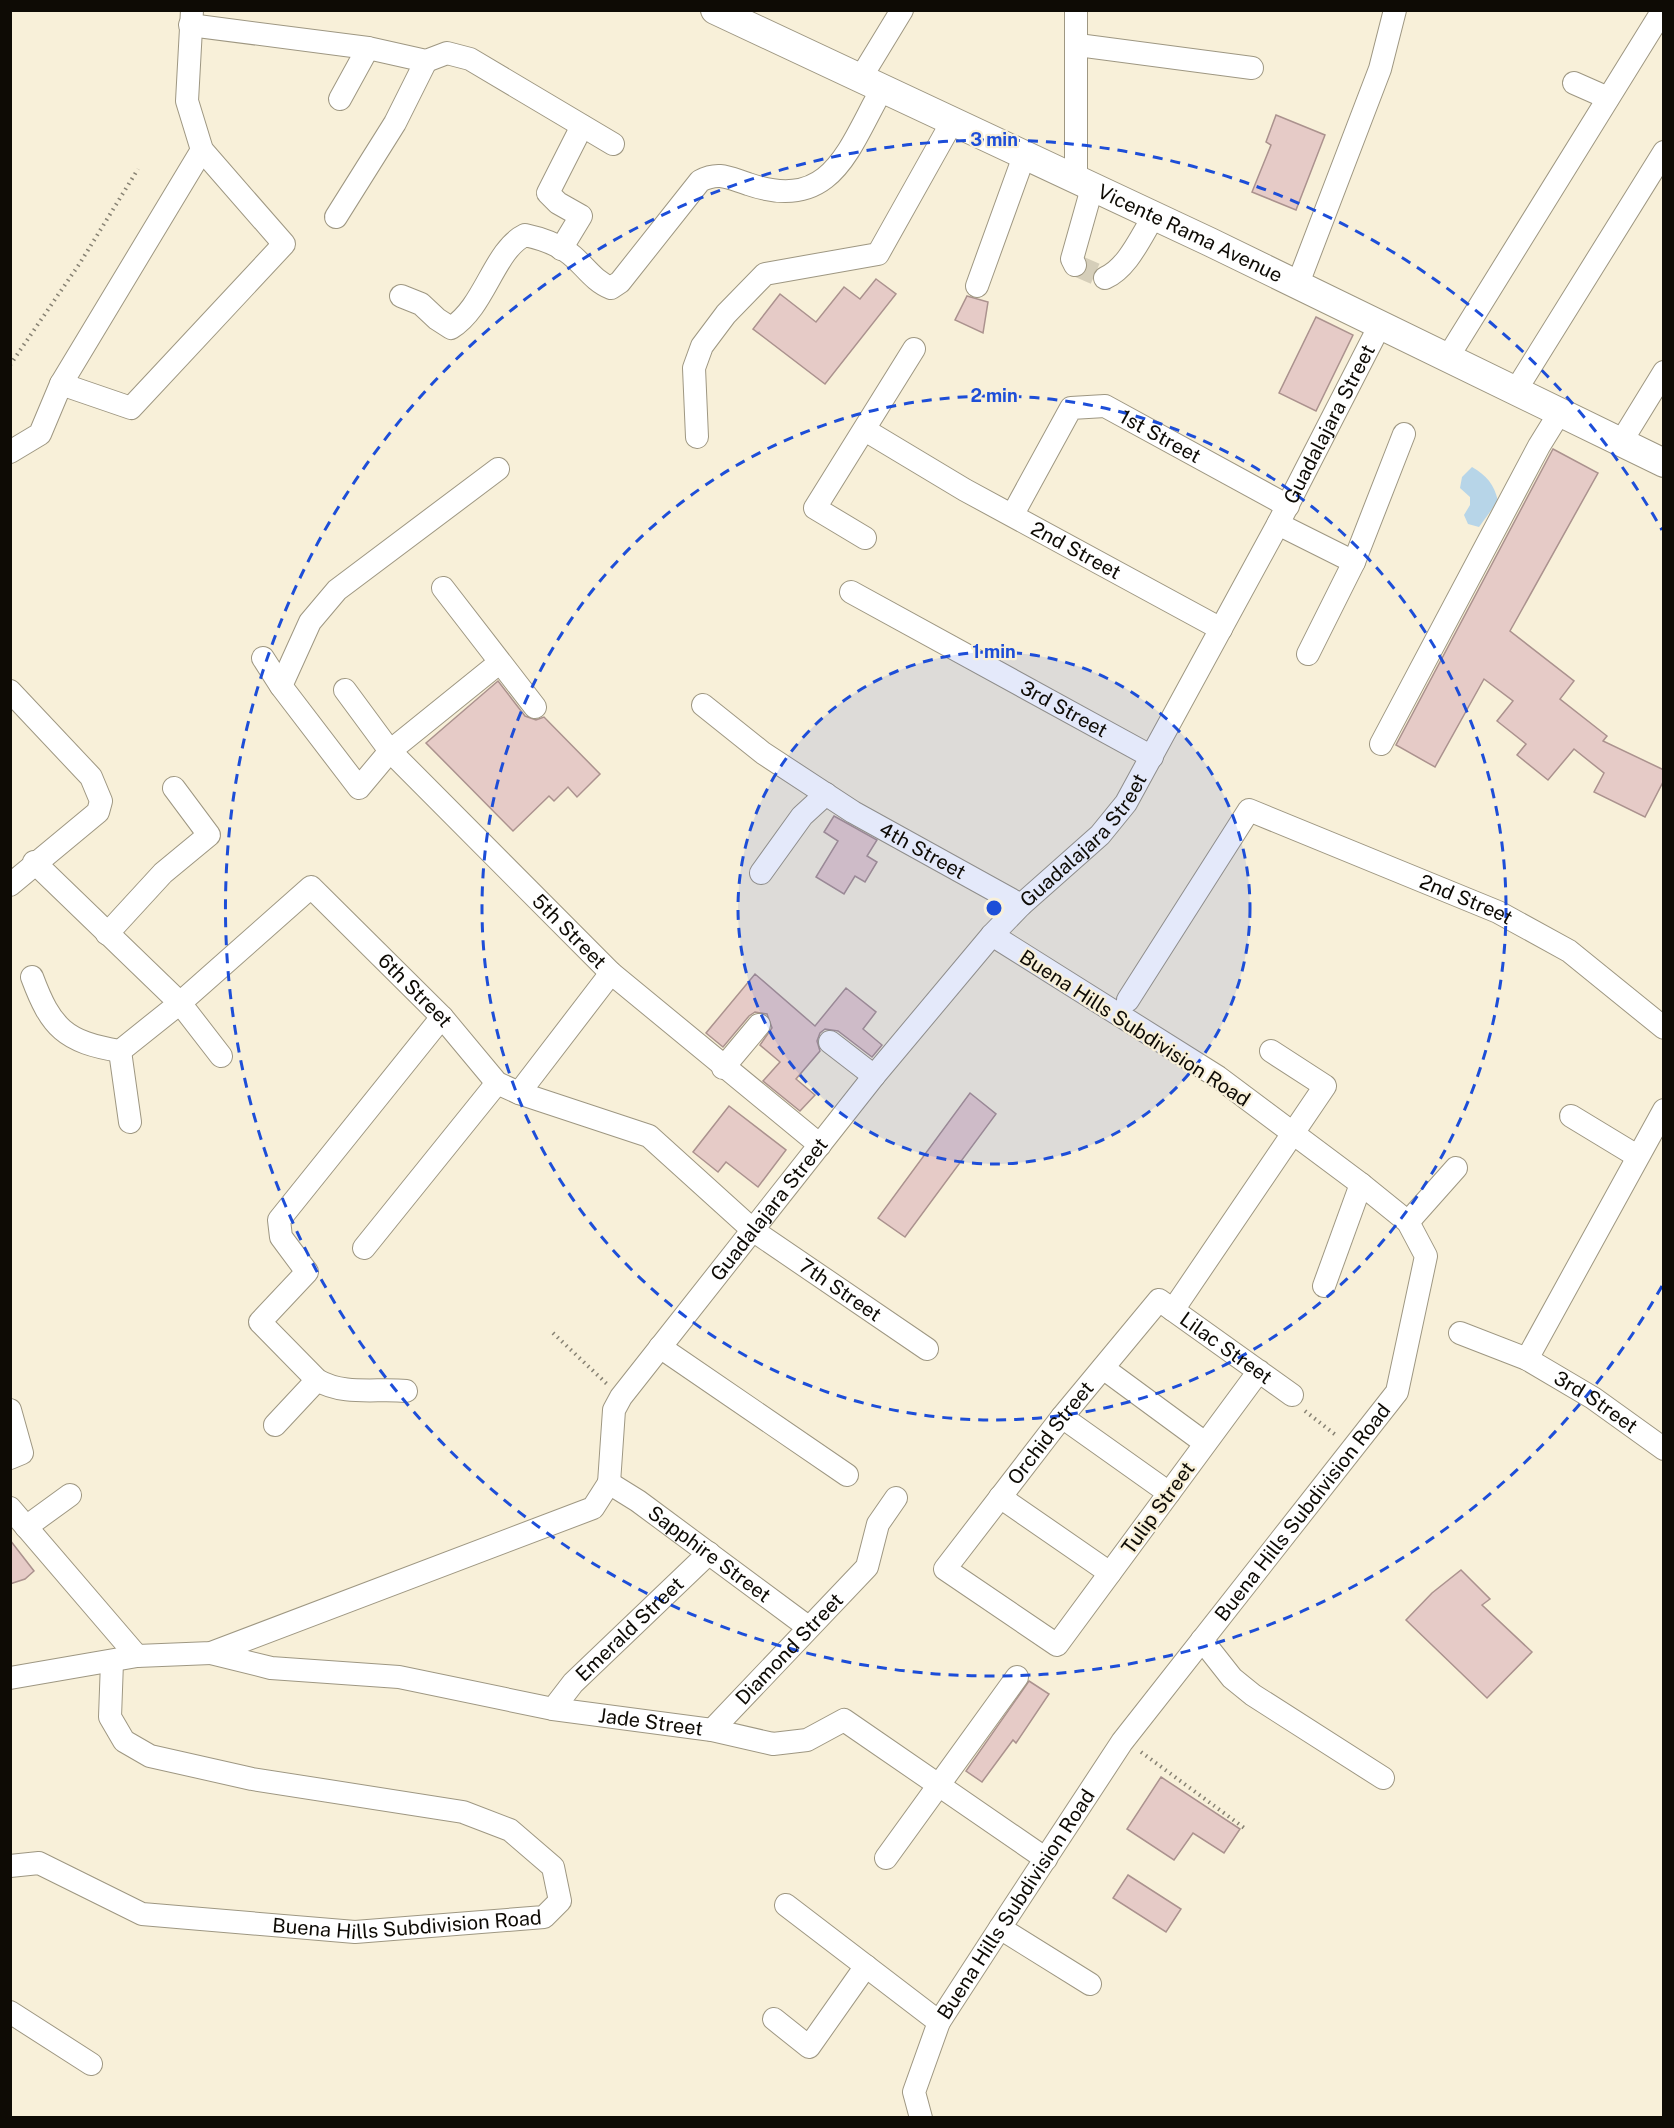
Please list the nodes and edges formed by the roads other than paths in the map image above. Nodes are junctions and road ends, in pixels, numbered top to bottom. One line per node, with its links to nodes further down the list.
1 (715, 10): 12 (main road, Vicente Rama Avenue)
2 (902, 10): 12 (street)
3 (1395, 10): 28 (street)
4 (1663, 10): 13 (street)
5 (1074, 11): 7 (street)
6 (191, 18): 8 (street); 18 (street)
7 (1078, 45): 10 (street); 21 (street)
8 (368, 48): 9 (street); 14 (street)
9 (426, 61): 16 (street); 23 (street)
10 (1252, 68)
11 (1574, 83): 13 (street)
12 (871, 84): 15 (main road, Vicente Rama Avenue); 24 (street)
13 (1608, 98): 32 (street)
14 (340, 99)
15 (952, 122): 20 (main road, Vicente Rama Avenue); 39 (street)
16 (582, 126): 17 (street); 24 (street)
17 (613, 144)
18 (202, 150): 34 (street); 34 (street)
19 (1664, 152): 35 (street)
20 (1024, 156): 21 (main road, Vicente Rama Avenue); 27 (street)
21 (1084, 184): 22 (main road, Vicente Rama Avenue); 25 (street)
22 (1154, 216): 26 (street); 28 (main road, Vicente Rama Avenue)
23 (336, 217)
24 (561, 249): 29 (street)
25 (1075, 266)
26 (1105, 278)
27 (977, 286)
28 (1297, 286): 30 (main road, Vicente Rama Avenue)
29 (400, 296)
30 (1380, 325): 32 (main road, Vicente Rama Avenue); 45 (street, Guadalajara Street)
31 (914, 349): 37 (street)
32 (1448, 357): 35 (main road, Vicente Rama Avenue)
33 (1664, 372): 40 (street)
34 (61, 384): 41 (street)
35 (1516, 390): 36 (main road, Vicente Rama Avenue)
36 (1560, 412): 40 (main road, Vicente Rama Avenue); 59 (street)
37 (865, 430): 44 (street, 2nd Street); 46 (street)
38 (1404, 434): 47 (street)
39 (697, 437)
40 (1621, 442): 42 (main road, Vicente Rama Avenue)
41 (10, 452)
42 (1664, 463)
43 (498, 469): 54 (street)
44 (1013, 514): 45 (street, 1st Street); 50 (street, 2nd Street)
45 (1283, 515): 47 (street); 50 (street, Guadalajara Street)
46 (865, 538)
47 (1354, 561): 51 (street)
48 (443, 588): 53 (street)
49 (851, 592): 61 (street, 3rd Street)
50 (1221, 629): 61 (street, Guadalajara Street)
51 (1308, 654)
52 (263, 658): 54 (street)
53 (499, 663): 58 (street); 60 (street)
54 (281, 686): 60 (street)
55 (345, 690): 60 (street, 5th Street)
56 (10, 691): 64 (street)
57 (703, 705): 63 (street, 4th Street)
58 (535, 707)
59 (1381, 744)
60 (390, 751): 70 (street, 5th Street)
61 (1152, 757): 67 (street, Guadalajara Street)
62 (174, 788): 68 (street)
63 (826, 794): 65 (street); 67 (street, 4th Street)
64 (34, 862): 66 (street); 68 (street)
65 (761, 873)
66 (10, 885)
67 (1021, 905): 69 (street, Guadalajara Street)
68 (107, 934): 73 (street)
69 (992, 935): 82 (street, Guadalajara Street); 88 (street, Buena Hills Subdivision Road)
70 (610, 973): 81 (street, 5th Street); 84 (street)
71 (32, 977): 78 (street)
72 (1128, 1000): 76 (street, 2nd Street)
73 (180, 1003): 74 (street, 6th Street); 78 (street, 6th Street); 80 (street)
74 (442, 1017): 83 (street, 6th Street); 104 (street)
75 (759, 1025): 81 (street)
76 (1664, 1028)
77 (830, 1042): 82 (street)
78 (120, 1051): 87 (street)
79 (1271, 1052): 88 (street, Orchid Street)
80 (221, 1056)
81 (723, 1068): 89 (street, 5th Street)
82 (873, 1076): 89 (street, Guadalajara Street)
83 (497, 1083): 84 (street, 6th Street); 95 (street)
84 (519, 1093): 94 (street, 6th Street)
85 (1664, 1110): 90 (street)
86 (1571, 1116): 90 (street)
87 (130, 1122)
88 (1292, 1134): 92 (street, Buena Hills Subdivision Road); 97 (street, Orchid Street)
89 (820, 1145): 94 (street, Guadalajara Street)
90 (1637, 1156): 101 (street)
91 (1456, 1167): 93 (street)
92 (1361, 1184): 93 (street, Buena Hills Subdivision Road); 96 (street)
93 (1408, 1222): 124 (street, Buena Hills Subdivision Road)
94 (754, 1231): 99 (street, Guadalajara Street); 100 (street, 7th Street)
95 (364, 1248)
96 (1324, 1286)
97 (1166, 1305): 102 (street, Orchid Street); 103 (street, Lilac Street)
98 (1460, 1333): 101 (street, 3rd Street)
99 (660, 1347): 113 (street); 114 (street, Guadalajara Street)
100 (927, 1349)
101 (1527, 1359): 111 (street, 3rd Street)
102 (1103, 1368): 108 (street, Orchid Street); 110 (street)
103 (1259, 1371): 106 (street, Lilac Street); 110 (street, Tulip Street)
104 (317, 1380): 105 (street); 109 (street)
105 (406, 1391)
106 (1292, 1395)
107 (10, 1410): 112 (street)
108 (1062, 1417): 115 (street); 117 (street, Orchid Street)
109 (275, 1425)
110 (1205, 1443): 115 (street, Tulip Street)
111 (1664, 1449)
112 (10, 1458)
113 (847, 1474)
114 (609, 1484): 121 (street, Sapphire Street); 126 (street)
115 (1169, 1493): 122 (street, Tulip Street)
116 (70, 1495): 120 (street)
117 (1000, 1497): 122 (street); 125 (street, Orchid Street)
118 (896, 1498): 123 (street, Diamond Street)
119 (10, 1508): 120 (street)
120 (26, 1527): 127 (street)
121 (710, 1553): 123 (street, Sapphire Street); 131 (street, Emerald Street)
122 (1110, 1573): 125 (street, Tulip Street)
123 (808, 1627): 132 (street, Diamond Street)
124 (1202, 1640): 133 (street); 136 (street, Buena Hills Subdivision Road)
125 (1057, 1646)
126 (211, 1653): 127 (street); 131 (street, Jade Street)
127 (137, 1656): 128 (street)
128 (112, 1662): 130 (street); 137 (street, Buena Hills Subdivision Road)
129 (1017, 1677): 134 (street)
130 (10, 1678)
131 (553, 1709): 132 (street, Jade Street)
132 (712, 1730): 134 (street, Jade Street)
133 (1383, 1778)
134 (937, 1785): 135 (street); 136 (street, Jade Street)
135 (886, 1858)
136 (1046, 1859): 139 (street, Buena Hills Subdivision Road)
137 (10, 1866)
138 (786, 1905): 140 (street)
139 (1000, 1928): 141 (street); 144 (street, Buena Hills Subdivision Road)
140 (866, 1966): 143 (street); 144 (street)
141 (1090, 1984)
142 (10, 2012): 145 (street)
143 (774, 2019)
144 (939, 2022): 146 (street, Buena Hills Subdivision Road)
145 (91, 2064)
146 (921, 2118)

